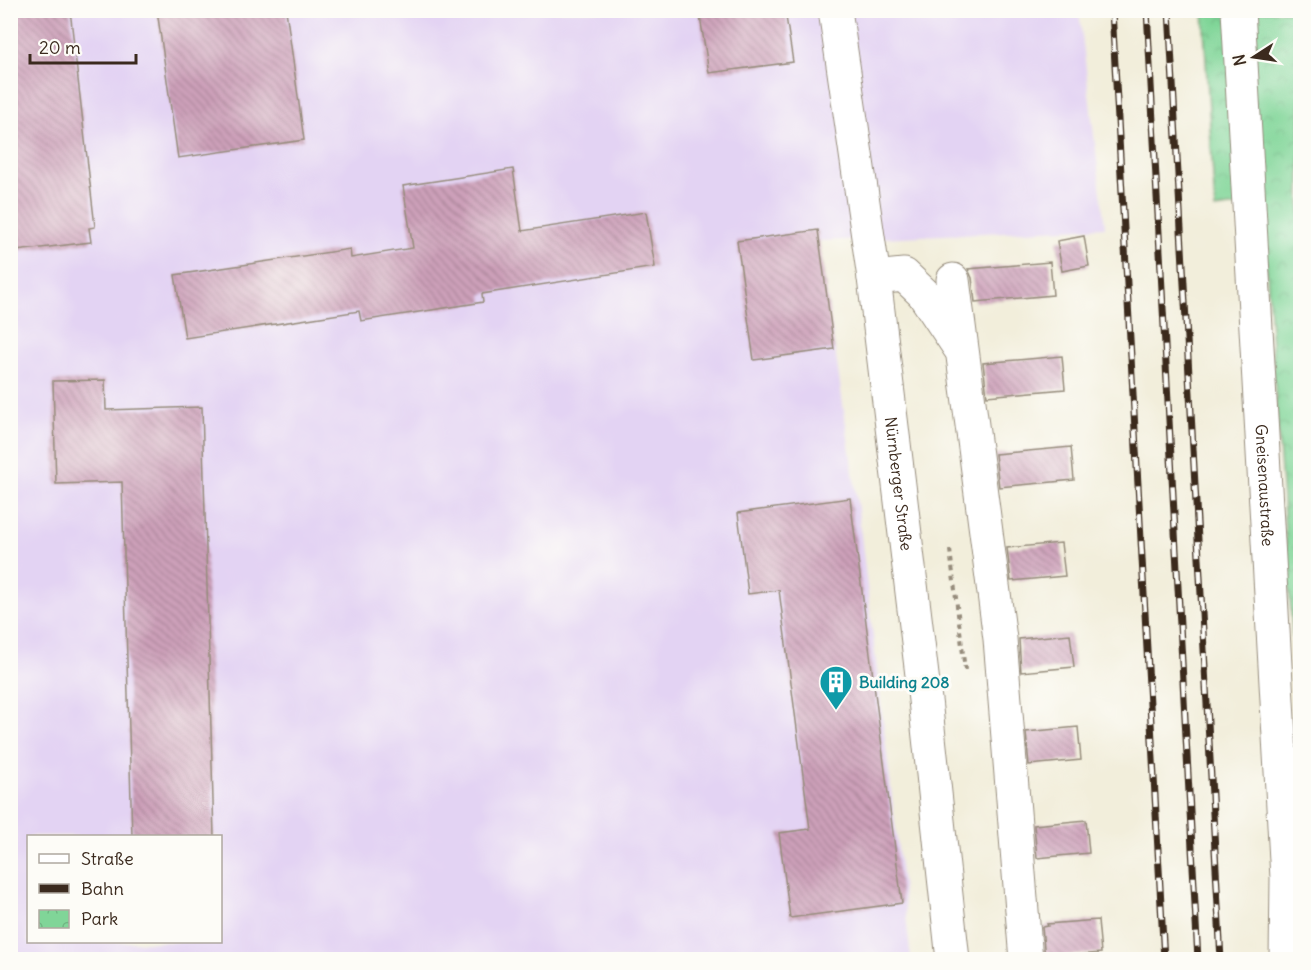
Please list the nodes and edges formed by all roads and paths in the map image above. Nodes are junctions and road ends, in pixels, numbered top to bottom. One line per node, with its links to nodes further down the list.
1 (835, 10): 3 (street, Nürnberger Straße)
2 (1238, 10): 10 (street, Gneisenaustraße)
3 (874, 278): 5 (street); 8 (street, Nürnberger Straße)
4 (953, 280): 5 (street)
5 (964, 353): 9 (street)
6 (949, 540): 7 (path)
7 (966, 680)
8 (953, 960)
9 (1026, 960)
10 (1286, 960)

